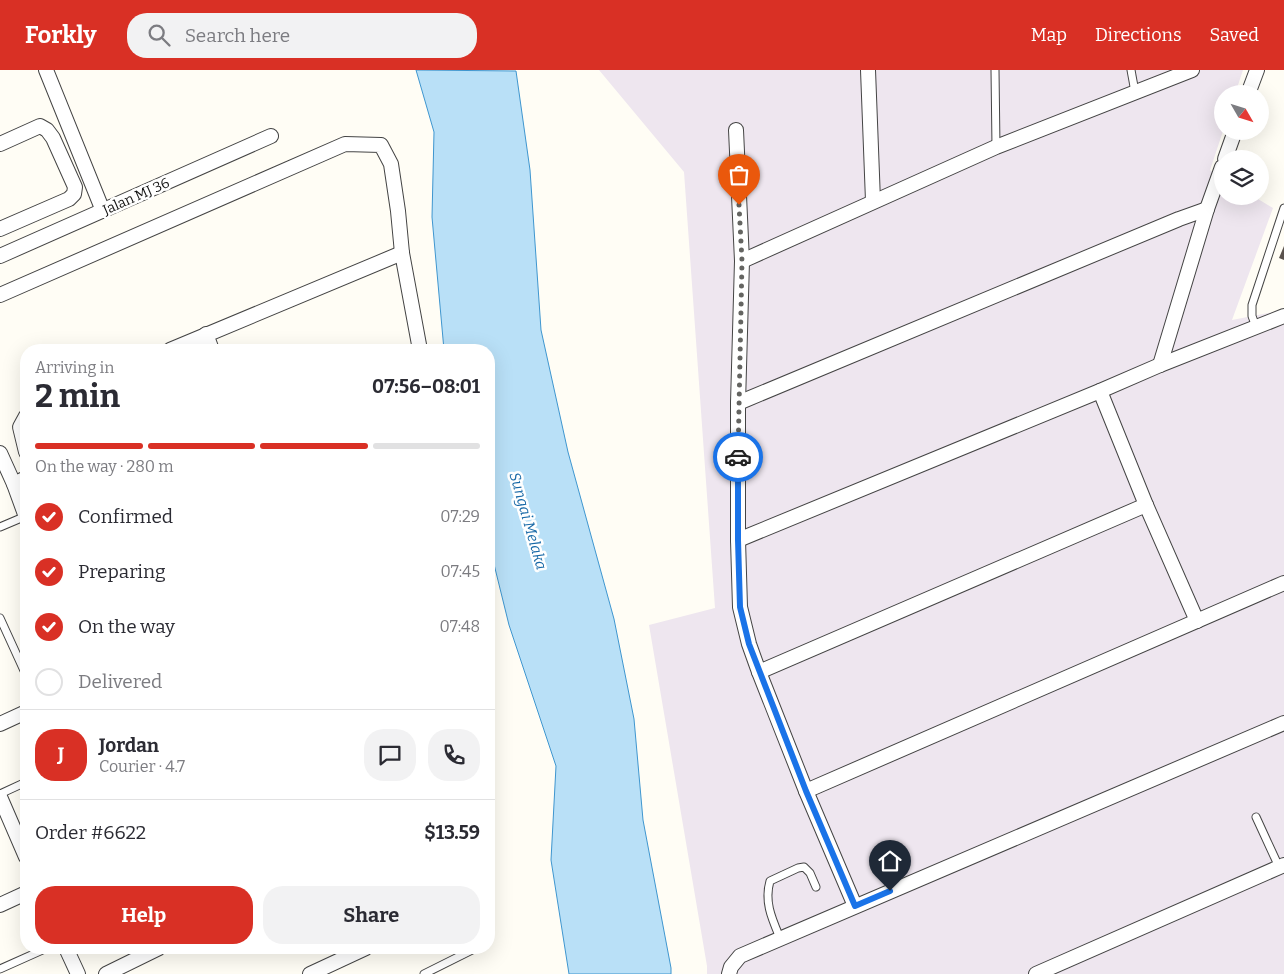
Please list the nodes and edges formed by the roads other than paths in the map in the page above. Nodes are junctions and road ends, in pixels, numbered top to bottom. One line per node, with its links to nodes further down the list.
1 (46, 70): 17 (street)
2 (868, 70): 14 (street)
3 (995, 70): 12 (lane)
4 (1131, 70): 8 (lane)
5 (1192, 70): 8 (street)
6 (1257, 70): 7 (street)
7 (1251, 85)
8 (1135, 92): 12 (street)
9 (736, 130): 21 (street)
10 (271, 136): 17 (street, Jalan MJ 36)
11 (0, 144): 18 (street)
12 (996, 147): 14 (street)
13 (1214, 192): 16 (street)
14 (873, 201): 21 (street)
15 (1284, 208): 24 (lane)
16 (1208, 210): 29 (street); 31 (street)
17 (103, 211): 20 (street, Jalan MJ 36)
18 (0, 229)
19 (402, 253): 22 (street); 25 (street); 28 (street)
20 (0, 256)
21 (742, 261): 31 (street)
22 (0, 295)
23 (1284, 316): 24 (street)
24 (1256, 327): 29 (street)
25 (206, 334): 26 (street); 27 (street)
26 (184, 344)
27 (210, 344)
28 (419, 344)
29 (1160, 364): 30 (street)
30 (1100, 391): 34 (street); 37 (street)
31 (738, 403): 37 (street)
32 (0, 454): 33 (street)
33 (20, 481)
34 (1146, 505): 40 (street); 42 (street)
35 (20, 519): 36 (lane)
36 (0, 527)
37 (738, 540): 42 (street)
38 (1284, 583): 40 (street)
39 (0, 618): 41 (lane)
40 (1197, 621): 47 (street)
41 (20, 662)
42 (759, 672): 47 (street)
43 (20, 715): 45 (street)
44 (1284, 723): 55 (street)
45 (0, 724)
46 (20, 785): 48 (lane)
47 (806, 791): 55 (street)
48 (0, 796): 50 (street)
49 (1256, 817): 51 (lane)
50 (20, 843)
51 (1282, 866): 68 (street)
52 (816, 887): 56 (lane)
53 (20, 896): 54 (street)
54 (0, 905)
55 (855, 906): 56 (street)
56 (780, 938): 67 (street)
57 (34, 954): 62 (lane)
58 (69, 954): 63 (street)
59 (147, 954): 64 (street)
60 (353, 954): 65 (street)
61 (464, 954): 66 (lane)
62 (0, 970)
63 (78, 974)
64 (106, 974)
65 (310, 974)
66 (424, 974)
67 (729, 974)
68 (1036, 974)

